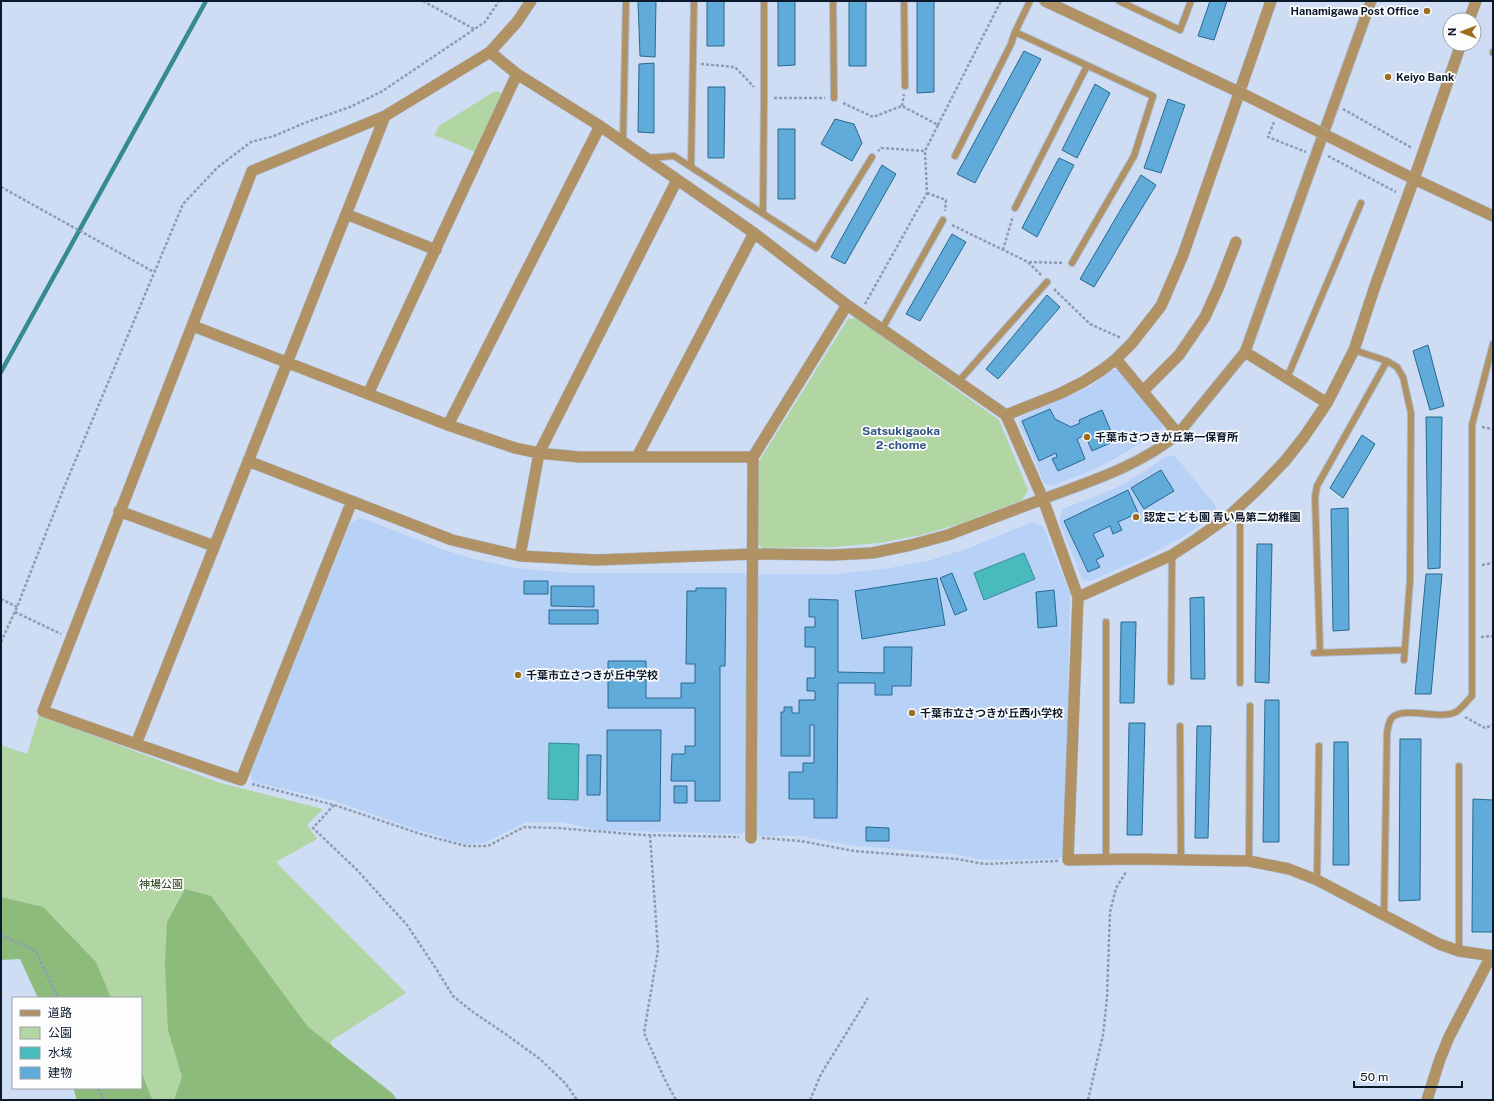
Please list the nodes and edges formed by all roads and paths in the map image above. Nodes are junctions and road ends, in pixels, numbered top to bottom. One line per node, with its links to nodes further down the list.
1 (423, 1): 17 (path)
2 (531, 1): 19 (street)
3 (626, 1): 31 (lane)
4 (694, 1): 38 (lane)
5 (764, 1): 46 (lane)
6 (833, 1): 25 (lane)
7 (904, 1): 23 (lane)
8 (1001, 1): 29 (path)
9 (1030, 1): 18 (lane)
10 (1045, 1): 24 (street)
11 (1119, 1): 12 (lane)
12 (1191, 1)
13 (1271, 1): 24 (street)
14 (1371, 1): 26 (street)
15 (1476, 1): 16 (street)
16 (1472, 12)
17 (474, 29)
18 (1015, 32): 21 (lane); 35 (lane)
19 (490, 52): 22 (street); 28 (street)
20 (1458, 52): 34 (street)
21 (1087, 66): 45 (lane); 55 (lane)
22 (517, 74): 30 (street); 52 (street)
23 (905, 86)
24 (1239, 92): 27 (street, bridge); 62 (street)
25 (834, 98)
26 (1334, 104): 33 (street); 34 (path)
27 (1278, 112): 33 (path); 39 (street, bridge)
28 (385, 116): 47 (street); 60 (street)
29 (938, 125)
30 (600, 126): 31 (street); 75 (street)
31 (623, 142): 37 (street)
32 (925, 151): 42 (path)
33 (1316, 153): 43 (path); 65 (street)
34 (1423, 154): 39 (street)
35 (955, 156)
36 (872, 157): 46 (lane)
37 (646, 158): 38 (lane); 40 (street)
38 (691, 167): 46 (lane)
39 (1414, 179): 43 (street); 48 (street)
40 (677, 180): 50 (street); 77 (street)
41 (1, 187): 56 (path)
42 (927, 193): 49 (path); 59 (path)
43 (1407, 197): 64 (street)
44 (1361, 203): 69 (lane)
45 (1015, 208): 53 (path)
46 (763, 213)
47 (346, 214): 52 (street); 68 (street)
48 (1493, 216)
49 (944, 220): 53 (path); 61 (lane)
50 (754, 233): 58 (street); 78 (street)
51 (1236, 242): 71 (street)
52 (436, 250): 72 (street)
53 (1004, 250): 54 (path)
54 (1028, 262): 55 (path); 57 (path)
55 (1072, 263)
56 (154, 272)
57 (1047, 282): 62 (path); 70 (lane)
58 (847, 305): 59 (street); 79 (street)
59 (860, 314): 61 (street)
60 (193, 326): 68 (street); 84 (street)
61 (882, 329): 70 (street)
62 (1132, 343): 66 (street)
63 (1493, 344): 100 (lane)
64 (1354, 350): 67 (lane); 73 (street)
65 (1245, 352): 69 (street); 76 (street)
66 (1116, 359): 71 (street); 74 (street)
67 (1388, 361): 95 (lane); 95 (lane)
68 (287, 363): 72 (street); 80 (street)
69 (1287, 378): 73 (street)
70 (958, 382): 74 (street)
71 (1143, 391): 76 (street)
72 (368, 394): 75 (street)
73 (1327, 404): 83 (street)
74 (1006, 415): 81 (street)
75 (448, 425): 77 (street)
76 (1178, 434): 81 (street)
77 (539, 453): 78 (street); 88 (street)
78 (637, 457): 79 (street)
79 (753, 457): 86 (street)
80 (248, 461): 82 (street); 85 (street)
81 (1043, 499): 86 (street); 89 (street)
82 (352, 501): 88 (street); 106 (street)
83 (1240, 506): 87 (street); 98 (lane)
84 (120, 511): 85 (street); 103 (street)
85 (214, 546): 103 (street)
86 (753, 554): 88 (street); 109 (street)
87 (1172, 555): 89 (street); 97 (lane)
88 (520, 556)
89 (1078, 597): 112 (street)
90 (1, 599): 91 (path)
91 (17, 607)
92 (15, 612): 94 (path)
93 (1106, 622): 113 (lane)
94 (55, 632)
95 (1404, 650): 96 (lane)
96 (1404, 660)
97 (1171, 682)
98 (1240, 683)
99 (1250, 706): 114 (lane)
100 (1456, 712): 101 (path); 116 (lane)
101 (1493, 725)
102 (1180, 726): 111 (lane)
103 (136, 744): 106 (street)
104 (1319, 746): 115 (lane)
105 (1459, 766): 118 (lane)
106 (241, 780): 107 (path)
107 (334, 805): 108 (path); 124 (path)
108 (650, 835): 109 (path); 125 (path)
109 (751, 838): 112 (path)
110 (1136, 859): 111 (street); 113 (street); 127 (path)
111 (1181, 859): 114 (street)
112 (1068, 860): 113 (street)
113 (1106, 860)
114 (1249, 861): 115 (street)
115 (1317, 880): 116 (street)
116 (1384, 914): 118 (street)
117 (1, 935): 120 (path)
118 (1459, 951): 119 (street)
119 (1492, 956): 128 (street)
120 (58, 997)
121 (868, 998): 126 (path)
122 (98, 1089): 123 (path)
123 (104, 1100)
124 (577, 1100)
125 (676, 1100)
126 (810, 1100)
127 (1088, 1100)
128 (1427, 1100)

